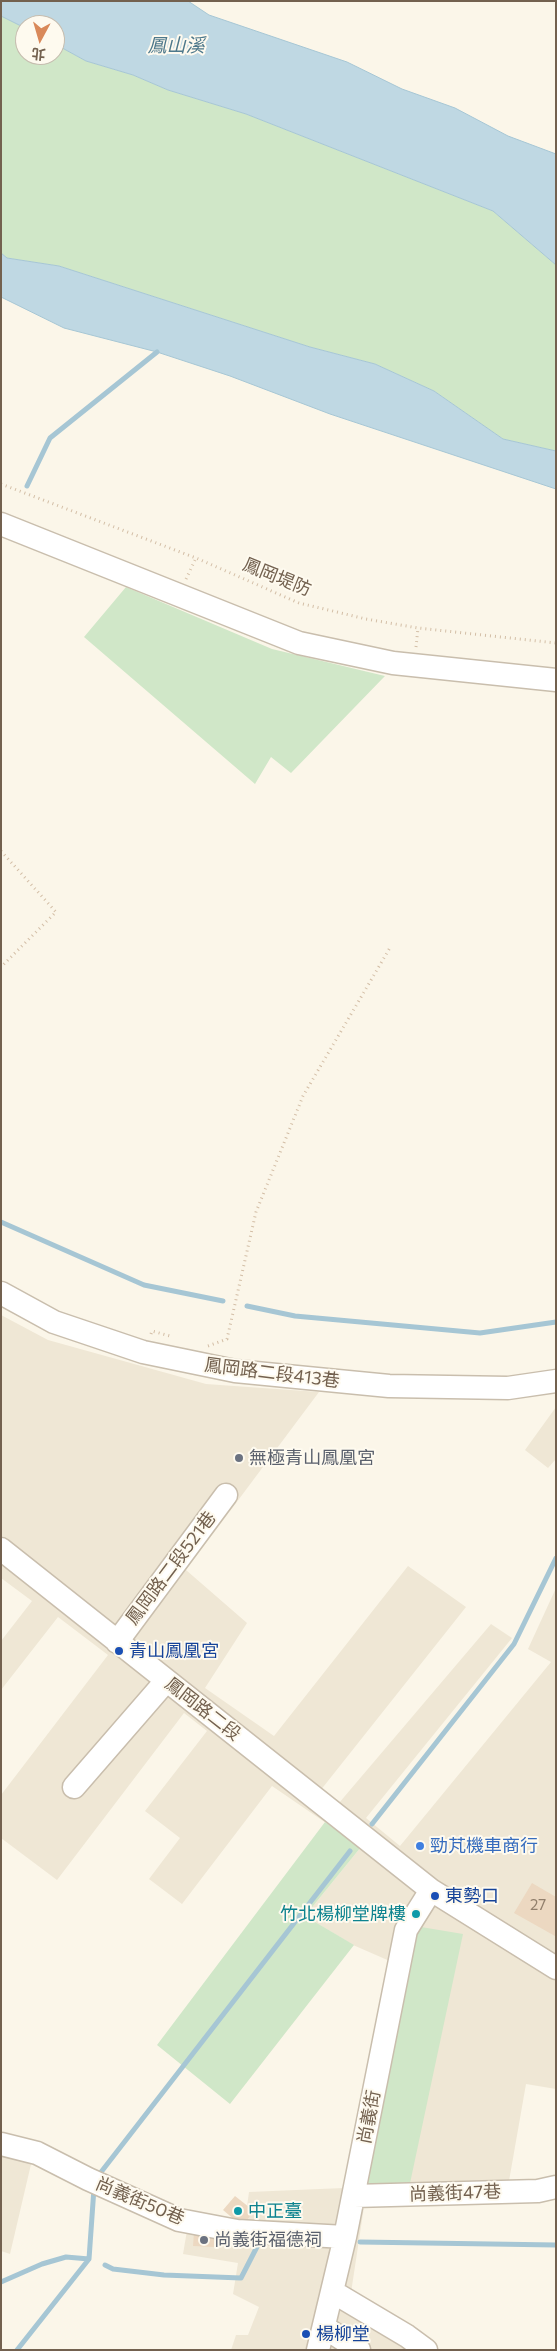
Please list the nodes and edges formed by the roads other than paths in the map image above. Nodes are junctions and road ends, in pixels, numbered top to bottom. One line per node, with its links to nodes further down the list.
1 (1, 524): 2 (street)
2 (556, 680)
3 (1, 1293): 4 (street, 鳳岡路二段413巷)
4 (556, 1381)
5 (226, 1495): 7 (street, 鳳岡路二段521巷)
6 (1, 1549): 7 (street, 鳳岡路二段)
7 (117, 1642): 8 (street, 鳳岡路二段)
8 (166, 1680): 9 (street); 10 (street, 鳳岡路二段)
9 (74, 1787)
10 (431, 1890): 11 (street, 鳳岡路二段); 14 (street, 尚義街)
11 (555, 1965)
12 (1, 2144): 15 (street, 尚義街50巷)
13 (556, 2186): 14 (street, 尚義街47巷)
14 (354, 2196): 15 (street, 尚義街)
15 (345, 2237): 16 (street, 尚義街)
16 (332, 2292): 17 (street, 尚義街); 20 (street)
17 (324, 2327): 18 (street, 尚義街); 19 (street)
18 (318, 2350)
19 (359, 2350)
20 (426, 2350)

